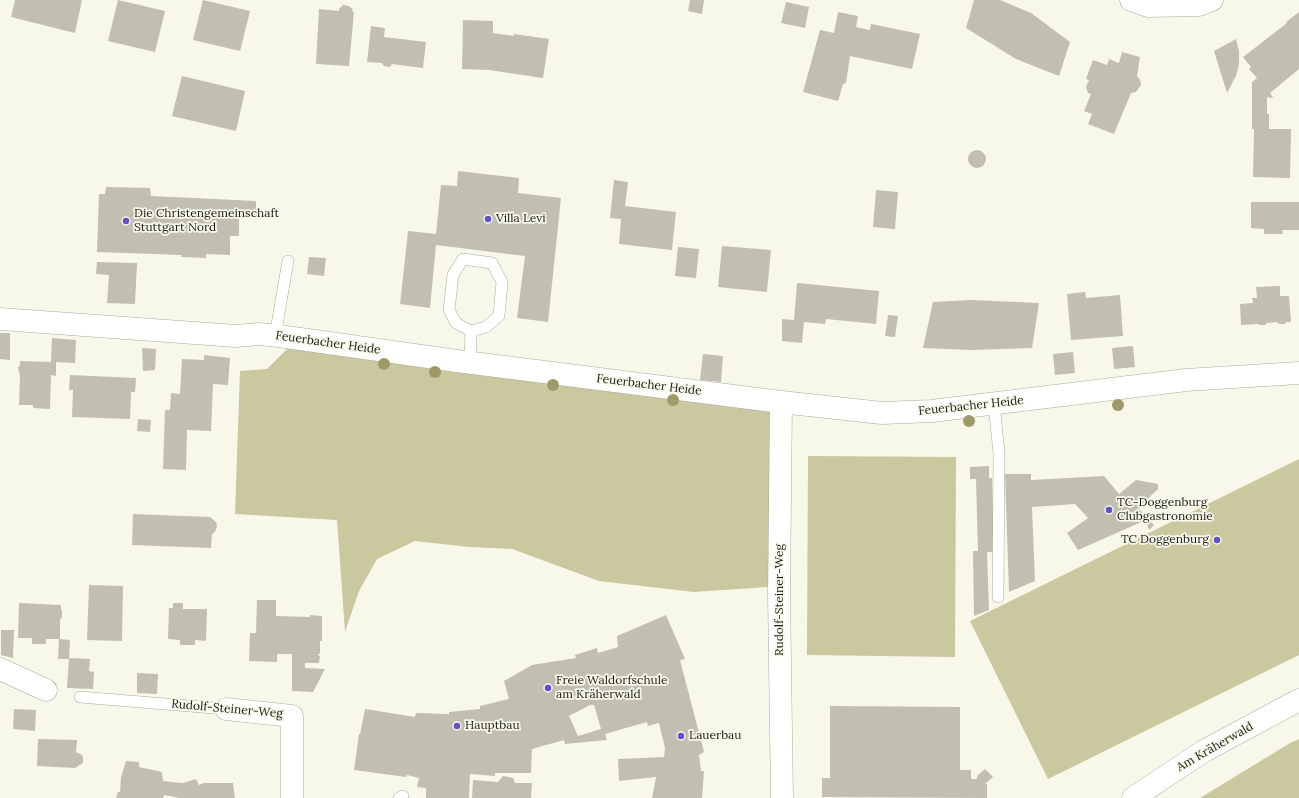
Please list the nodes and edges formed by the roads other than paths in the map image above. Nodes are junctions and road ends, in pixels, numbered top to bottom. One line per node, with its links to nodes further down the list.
1 (1131, 0): 2 (street)
2 (1212, 0)
3 (288, 261): 6 (lane)
4 (0, 319): 6 (street, Feuerbacher Heide)
5 (471, 331): 5 (lane); 7 (lane)
6 (274, 336): 7 (street, Feuerbacher Heide)
7 (470, 362): 9 (street, Feuerbacher Heide)
8 (1299, 373): 10 (street, Feuerbacher Heide)
9 (781, 402): 10 (street, Feuerbacher Heide); 18 (street, Rudolf-Steiner-Weg)
10 (994, 404): 11 (lane)
11 (998, 597)
12 (0, 669): 13 (street)
13 (46, 690)
14 (80, 697): 16 (lane, Rudolf-Steiner-Weg)
15 (1299, 700): 19 (street, Am Kräherwald)
16 (226, 709): 17 (street, Rudolf-Steiner-Weg)
17 (292, 798)
18 (782, 798)
19 (1133, 798)

